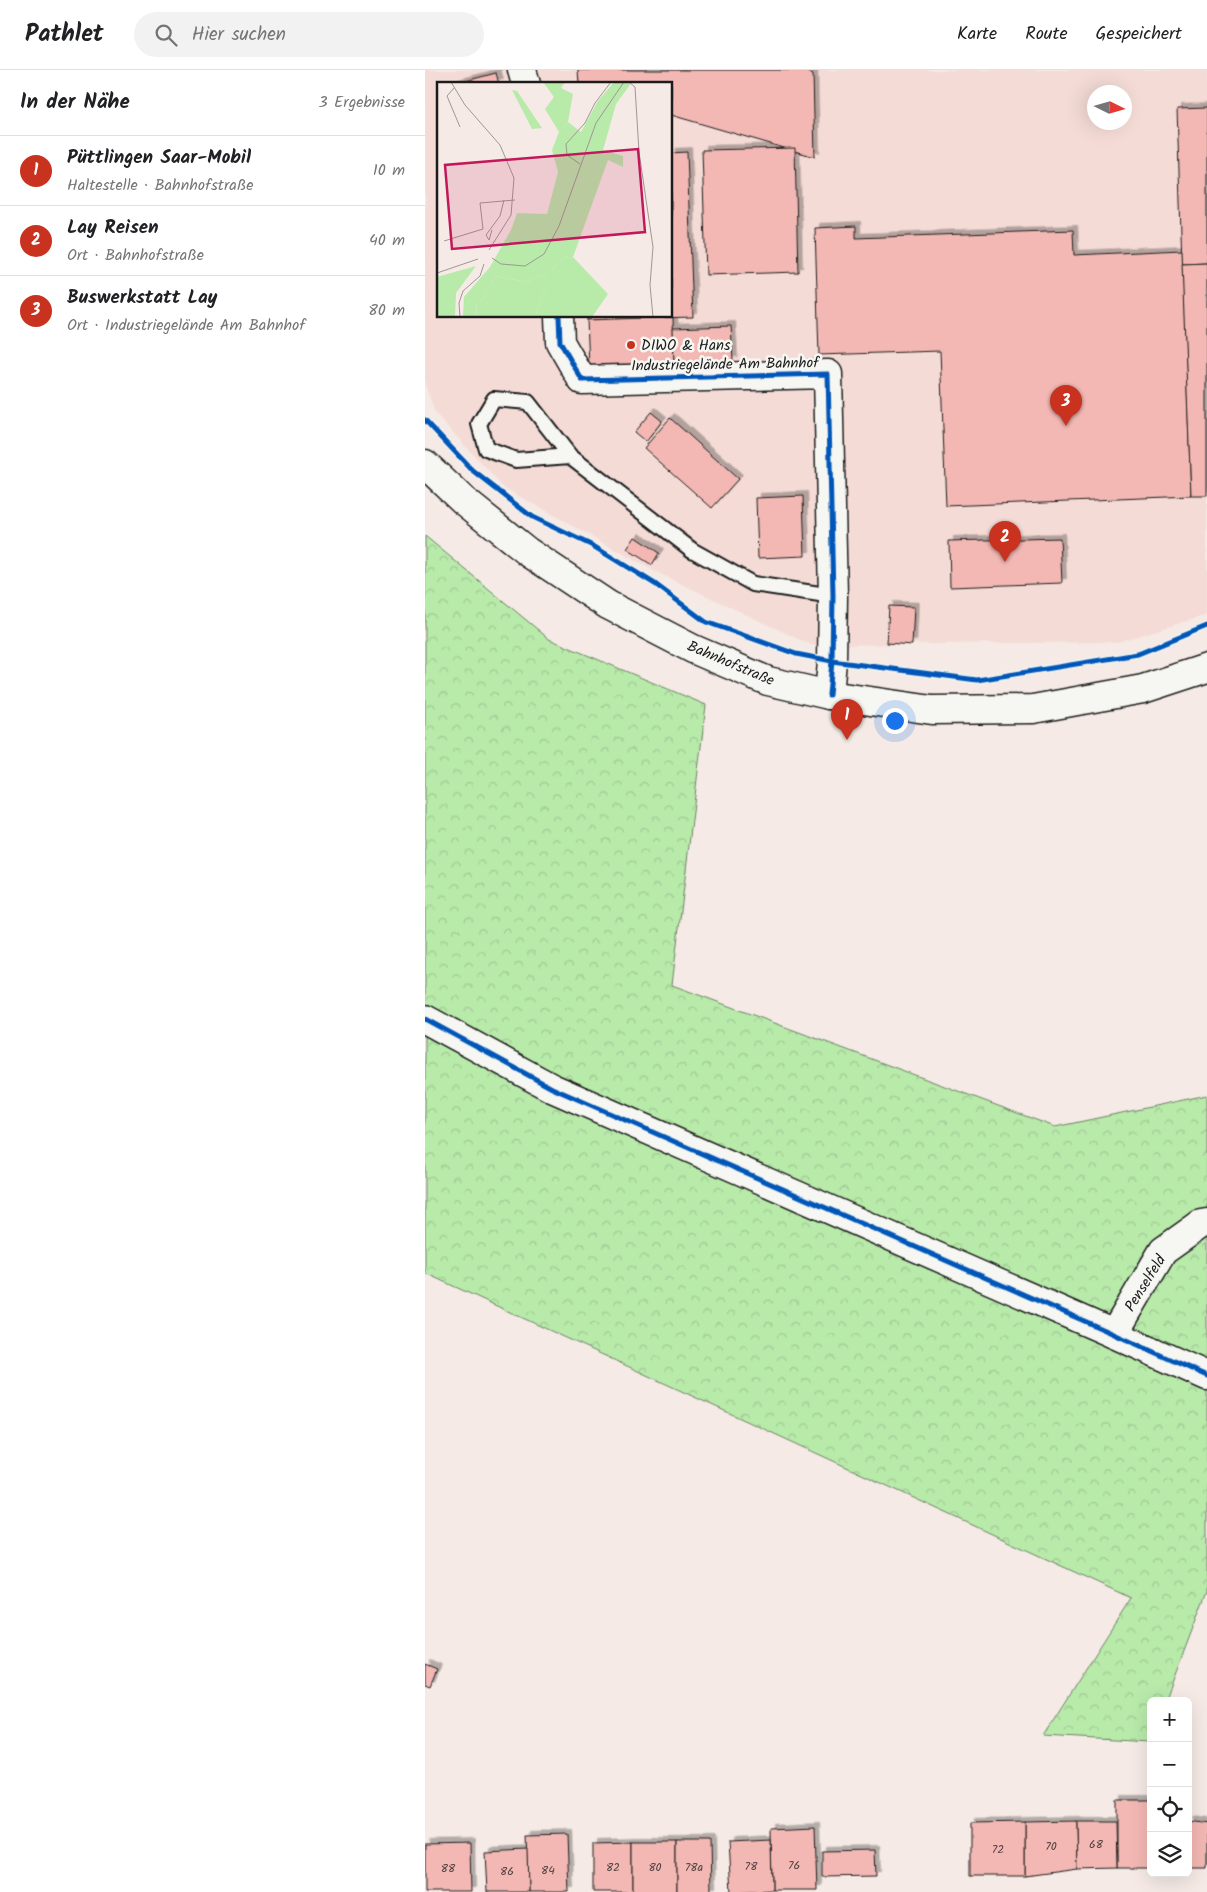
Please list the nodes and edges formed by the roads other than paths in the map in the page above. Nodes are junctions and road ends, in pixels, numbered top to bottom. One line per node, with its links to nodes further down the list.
1 (559, 318): 4 (street, Industriegelände Am Bahnhof)
2 (570, 456): 2 (lane); 4 (lane)
3 (425, 464): 6 (street, Bahnhofstraße)
4 (833, 596): 6 (street, Industriegelände Am Bahnhof)
5 (1207, 668): 6 (street, Bahnhofstraße)
6 (829, 695)
7 (425, 1019): 9 (street)
8 (1207, 1223): 9 (street, Penselfeld)
9 (1114, 1334): 10 (street)
10 (1207, 1376)

